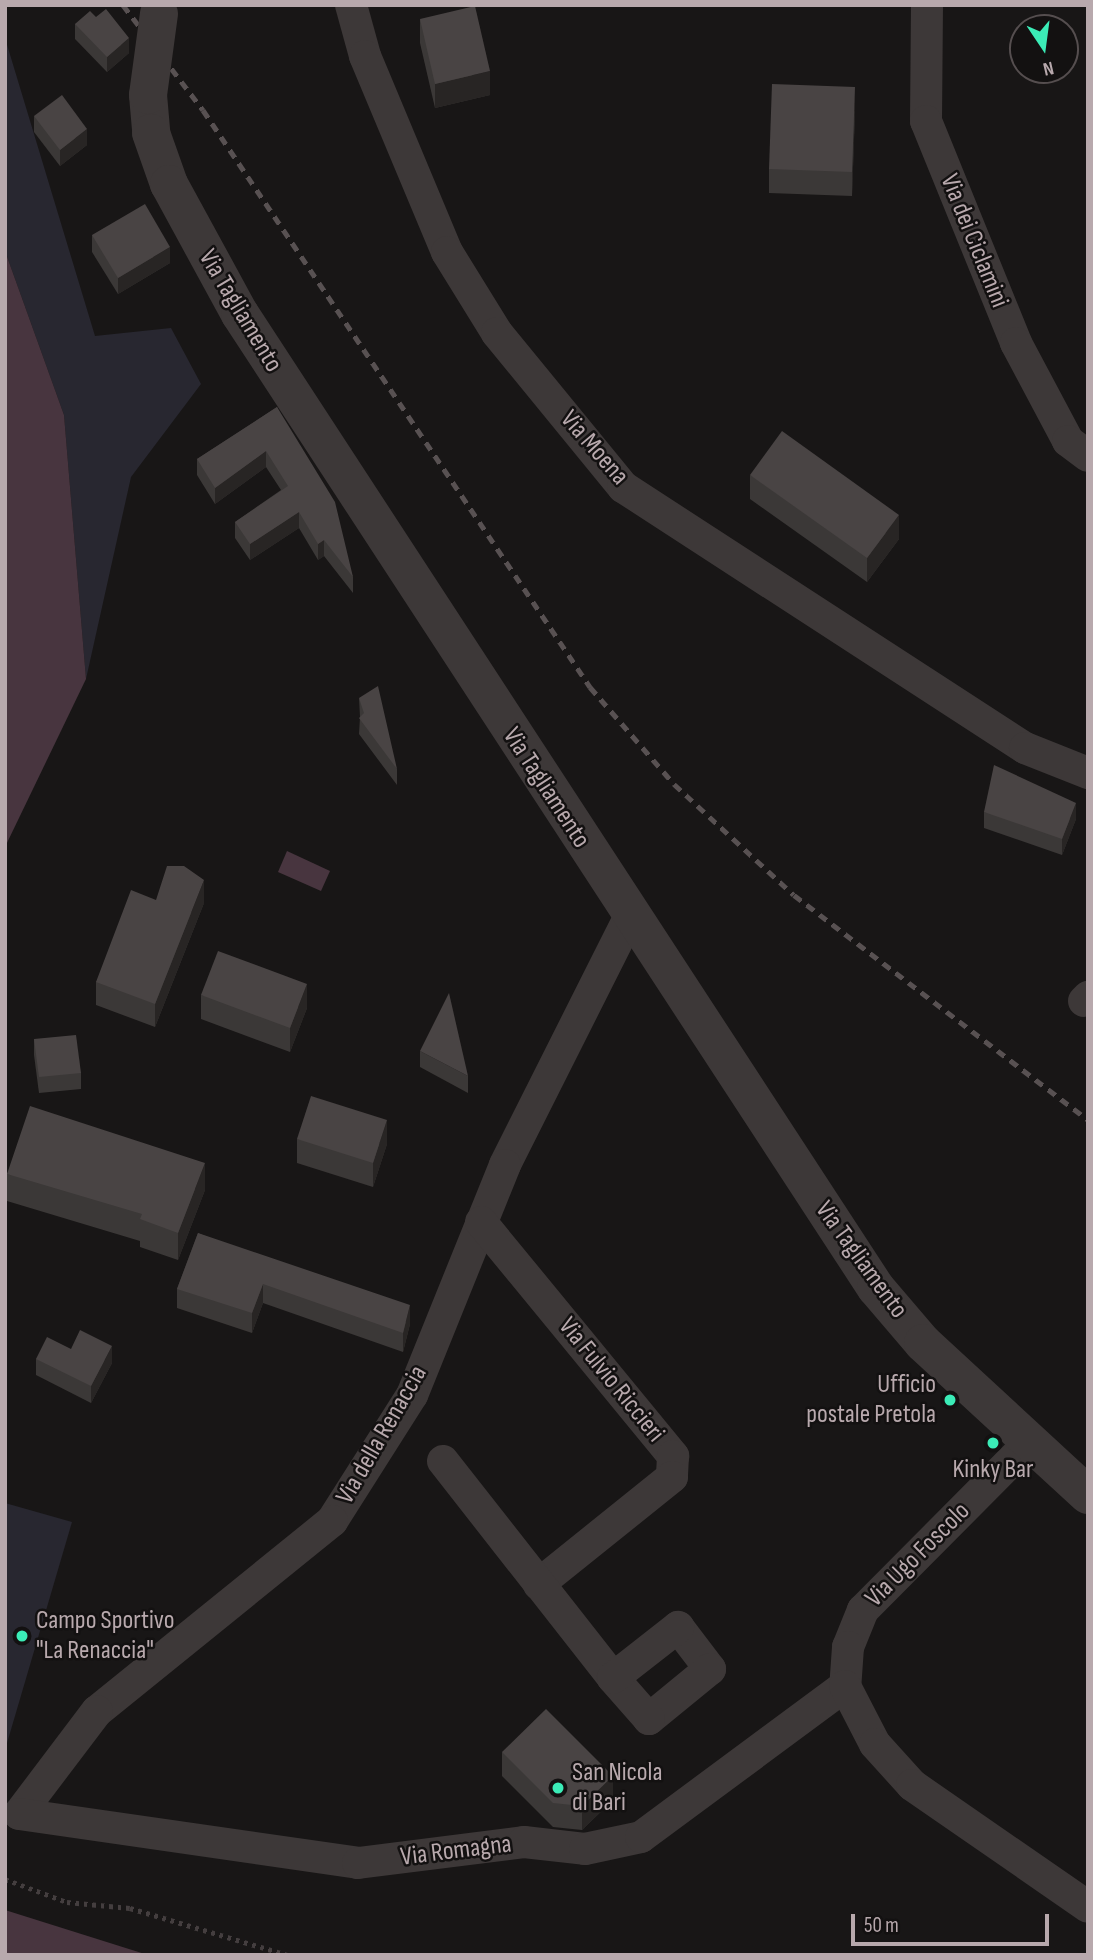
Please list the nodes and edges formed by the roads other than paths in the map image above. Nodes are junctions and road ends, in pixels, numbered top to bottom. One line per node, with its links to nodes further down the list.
1 (351, 5): 5 (street, Via Moena)
2 (927, 5): 4 (street, Via dei Ciclamini)
3 (158, 10): 6 (street, Via Tagliamento, bridge)
4 (1088, 456)
5 (1088, 773)
6 (629, 918): 7 (street, Via della Renaccia); 8 (street, Via Tagliamento)
7 (481, 1222): 11 (street, Via Fulvio Riccieri); 14 (street, Via della Renaccia)
8 (1027, 1445): 10 (street, Via Tagliamento); 13 (street, Via Ugo Foscolo)
9 (443, 1461): 11 (street)
10 (1088, 1495)
11 (540, 1584): 12 (street)
12 (612, 1678)
13 (845, 1686): 14 (street, Via Romagna); 15 (street)
14 (19, 1814)
15 (1088, 1907)

